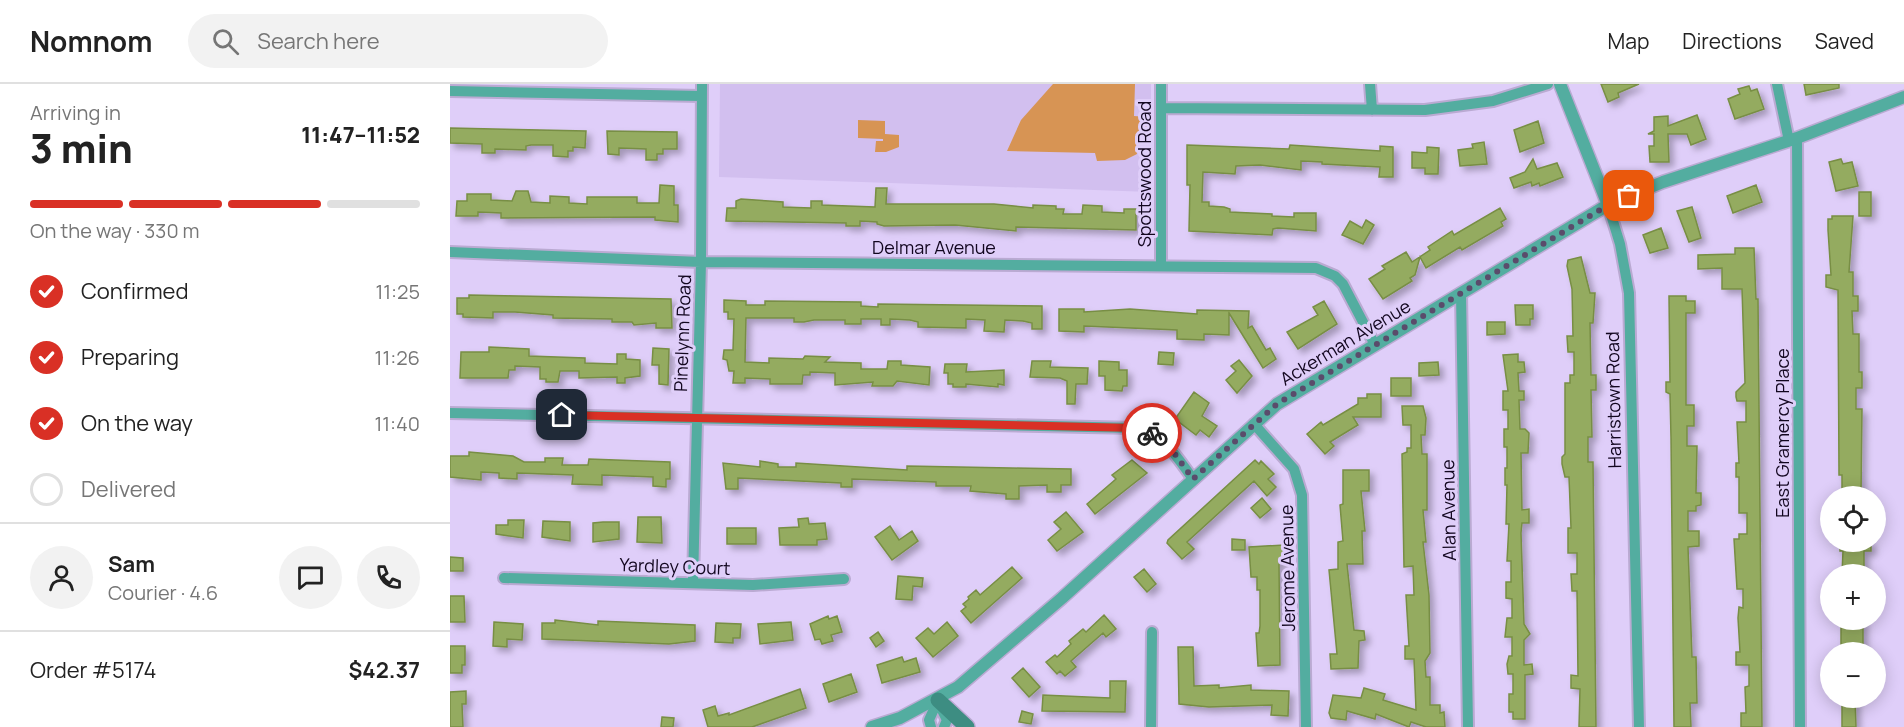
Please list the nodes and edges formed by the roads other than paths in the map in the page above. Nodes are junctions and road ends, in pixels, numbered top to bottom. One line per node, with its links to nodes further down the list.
1 (1161, 84): 9 (street, Spottswood Road)
2 (1370, 84): 10 (street)
3 (1548, 84): 10 (street)
4 (1560, 84): 12 (street, Harristown Road)
5 (1777, 84): 11 (street, East Gramercy Place)
6 (702, 90): 7 (street); 14 (street, Pinelynn Road)
7 (450, 91)
8 (1904, 97): 11 (street, Ackerman Avenue)
9 (1161, 108): 10 (street); 15 (street, Spottswood Road)
10 (1372, 110)
11 (1793, 139): 12 (street, Ackerman Avenue); 35 (street, East Gramercy Place)
12 (1608, 205): 16 (street, Ackerman Avenue); 34 (street, Harristown Road)
13 (450, 252): 14 (street, Delmar Avenue)
14 (701, 262): 15 (street, Delmar Avenue); 19 (street, Pinelynn Road)
15 (1161, 265): 17 (street, Delmar Avenue)
16 (1461, 293): 17 (street, Ackerman Avenue); 33 (street, Alan Avenue)
17 (1375, 345): 20 (street, Ackerman Avenue)
18 (450, 413): 19 (street)
19 (696, 417): 21 (street); 24 (street, Pinelynn Road)
20 (1254, 424): 21 (street, Ackerman Avenue); 32 (street, Jerome Avenue)
21 (1193, 479): 26 (street, Ackerman Avenue)
22 (504, 579): 24 (street, Yardley Court)
23 (844, 579): 24 (street, Yardley Court)
24 (693, 582)
25 (1152, 632): 31 (street)
26 (938, 700): 27 (street, Ackerman Avenue); 28 (street); 29 (street); 30 (main road)
27 (872, 727)
28 (931, 727)
29 (944, 727)
30 (967, 727)
31 (1151, 727)
32 (1306, 727)
33 (1468, 727)
34 (1639, 727)
35 (1800, 727)

